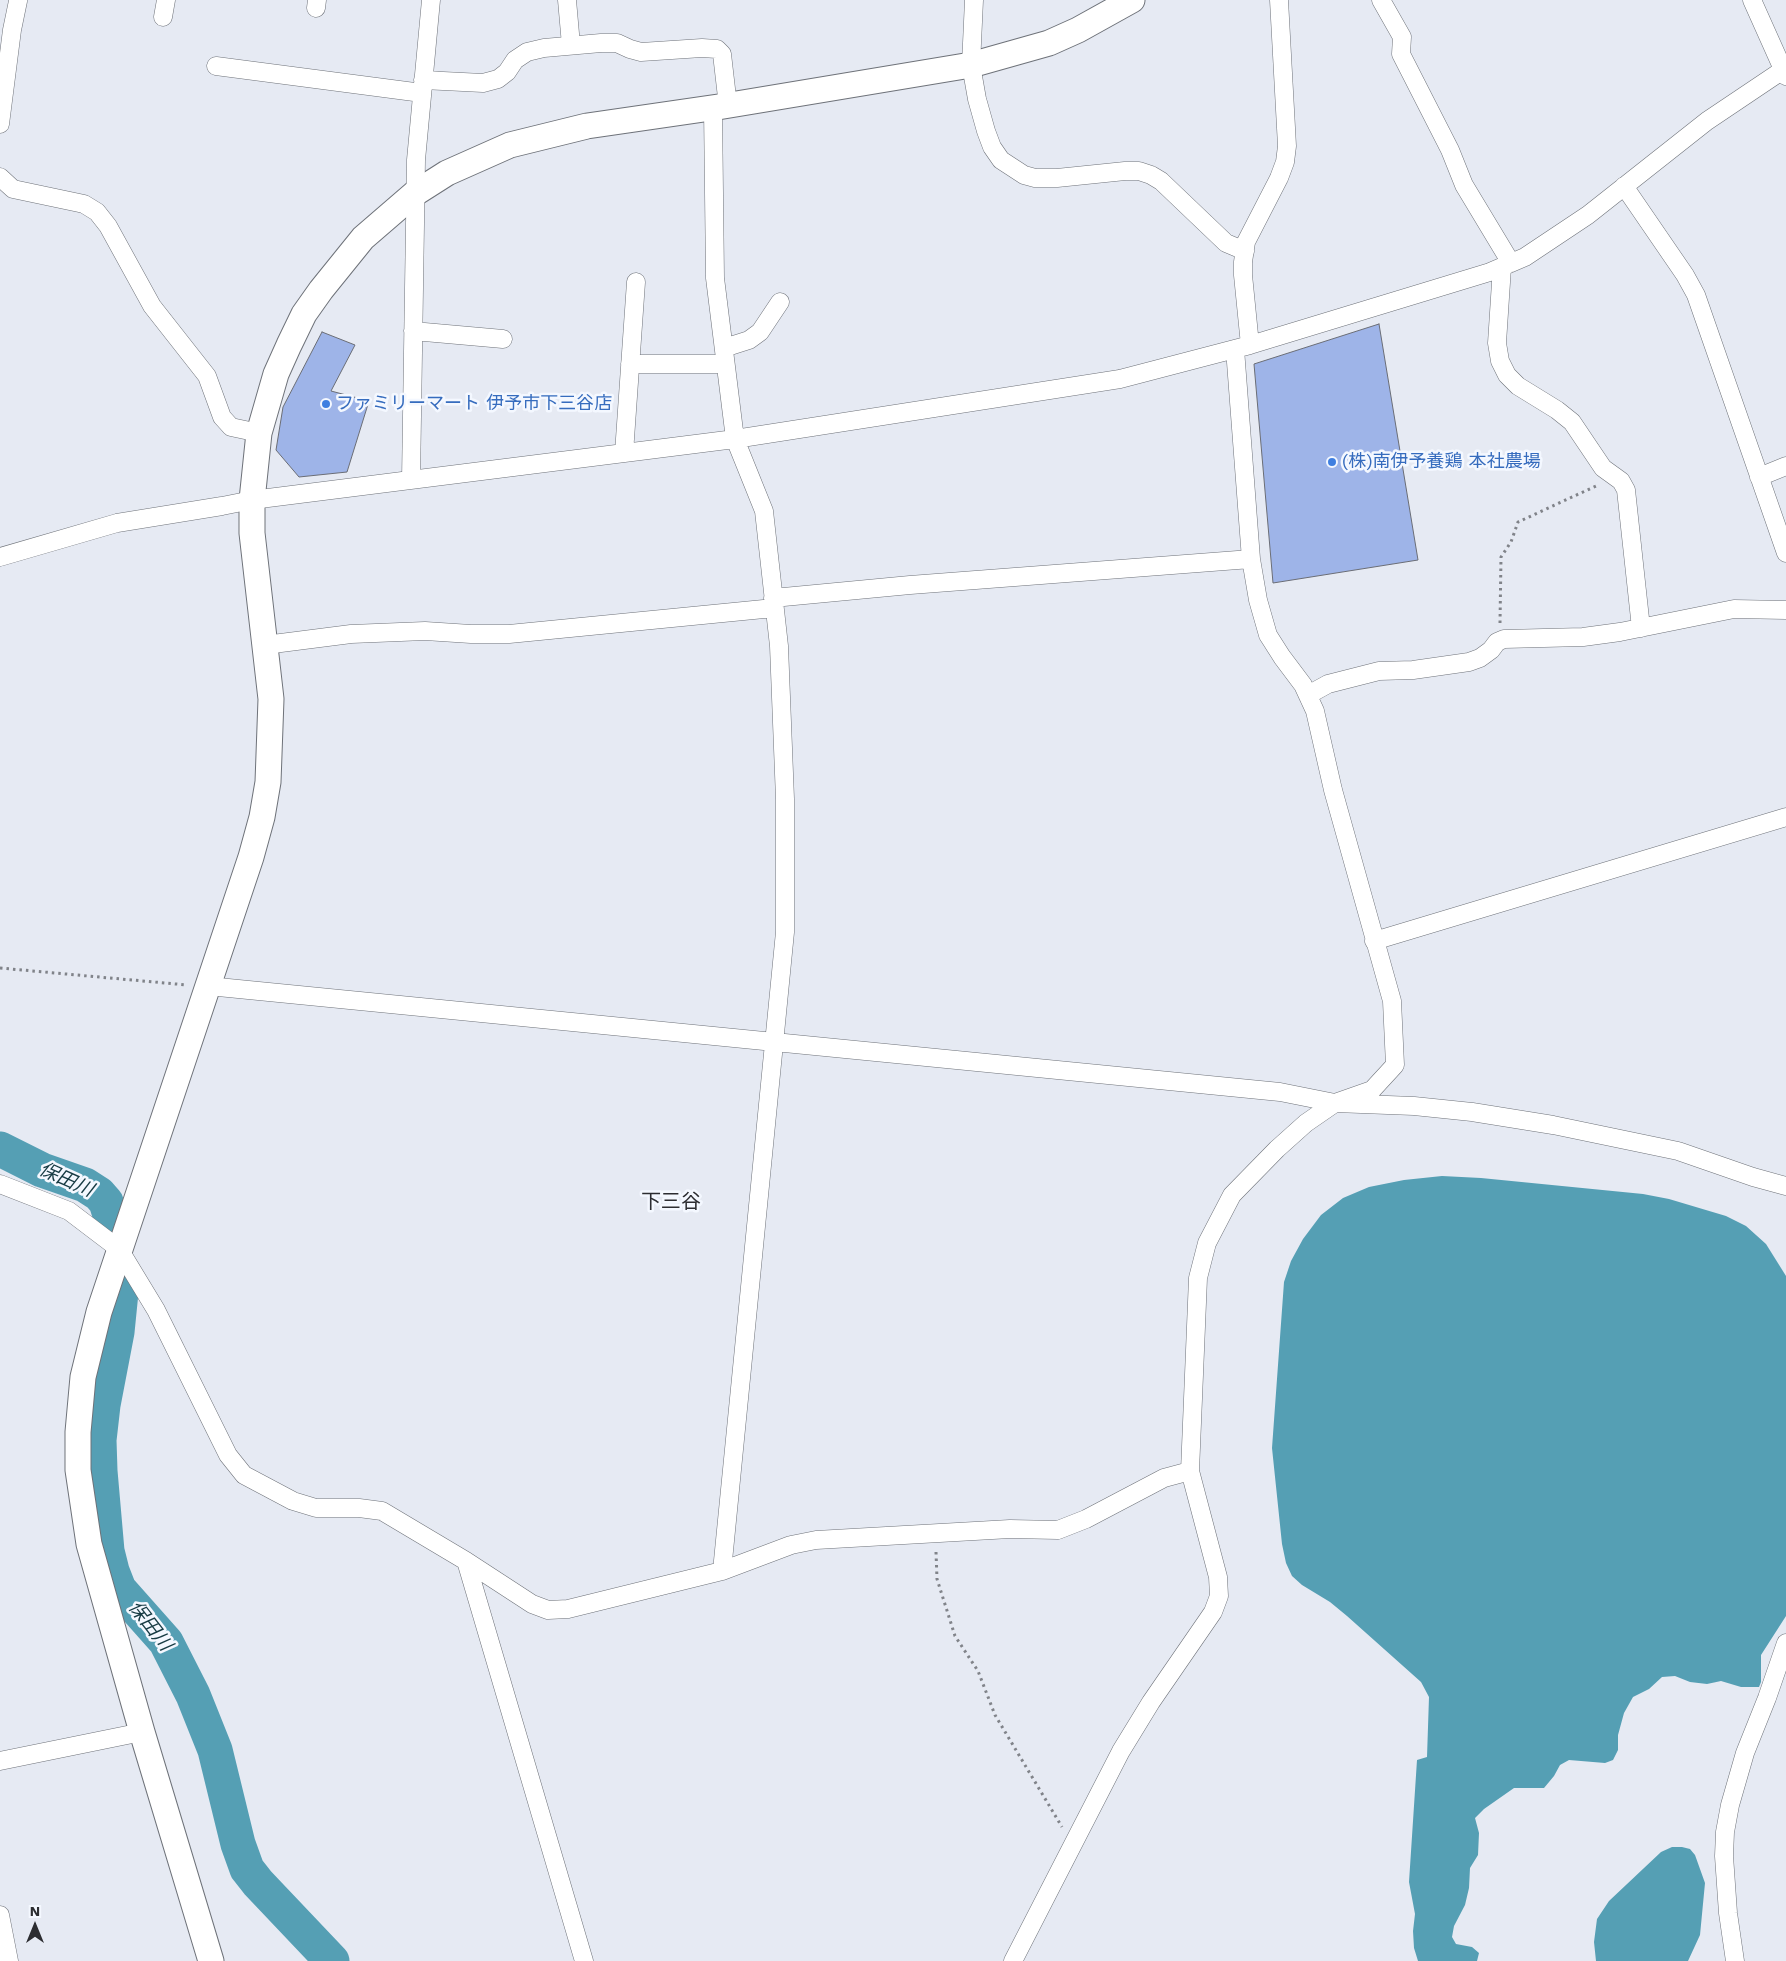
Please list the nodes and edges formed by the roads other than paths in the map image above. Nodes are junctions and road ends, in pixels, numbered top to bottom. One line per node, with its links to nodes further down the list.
1 (17, 0): 17 (street)
2 (166, 0): 10 (street)
3 (431, 0): 15 (street)
4 (567, 0): 11 (street)
5 (974, 0): 12 (street)
6 (1132, 0): 12 (street)
7 (1279, 0): 21 (street)
8 (1381, 0): 22 (street)
9 (1752, 0): 14 (street)
10 (163, 17)
11 (570, 45): 15 (street); 16 (street)
12 (971, 65): 16 (street); 21 (street)
13 (216, 66): 15 (street)
14 (1785, 72): 19 (street)
15 (422, 87): 20 (street)
16 (721, 107): 20 (street); 28 (street)
17 (0, 124)
18 (1, 180): 30 (street)
19 (1624, 186): 22 (street); 34 (street)
20 (414, 194): 25 (street); 30 (street)
21 (1245, 251): 27 (street)
22 (1506, 265): 27 (street); 42 (street)
23 (636, 282): 29 (street)
24 (780, 302): 28 (street)
25 (413, 331): 26 (street); 35 (street)
26 (503, 339)
27 (1243, 347): 31 (street); 39 (street)
28 (725, 356): 29 (street); 31 (street)
29 (630, 364): 32 (street)
30 (259, 433): 36 (street)
31 (735, 439): 32 (street); 40 (street)
32 (624, 453): 35 (street)
33 (1786, 466): 34 (street)
34 (1759, 477): 37 (street)
35 (411, 480): 36 (street)
36 (252, 500): 38 (street); 43 (street)
37 (1786, 553)
38 (0, 557)
39 (1251, 559): 40 (street); 44 (street)
40 (774, 603): 43 (street); 48 (street)
41 (1786, 610): 42 (street)
42 (1641, 628): 44 (street)
43 (265, 645): 47 (street)
44 (1308, 695): 46 (street)
45 (1786, 816): 46 (street)
46 (1374, 941): 49 (street)
47 (208, 986): 48 (street); 52 (street)
48 (776, 1043): 49 (street); 55 (street)
49 (1335, 1103): 51 (street); 53 (street)
50 (0, 1184): 52 (street)
51 (1786, 1186)
52 (119, 1249): 54 (street); 57 (street)
53 (1190, 1472): 55 (street); 63 (street)
54 (466, 1561): 55 (street); 62 (street)
55 (722, 1571)
56 (1786, 1643): 64 (street)
57 (142, 1732): 58 (street); 61 (street)
58 (0, 1761)
59 (0, 1915): 60 (street)
60 (9, 1961)
61 (210, 1961)
62 (584, 1961)
63 (1013, 1961)
64 (1735, 1961)

